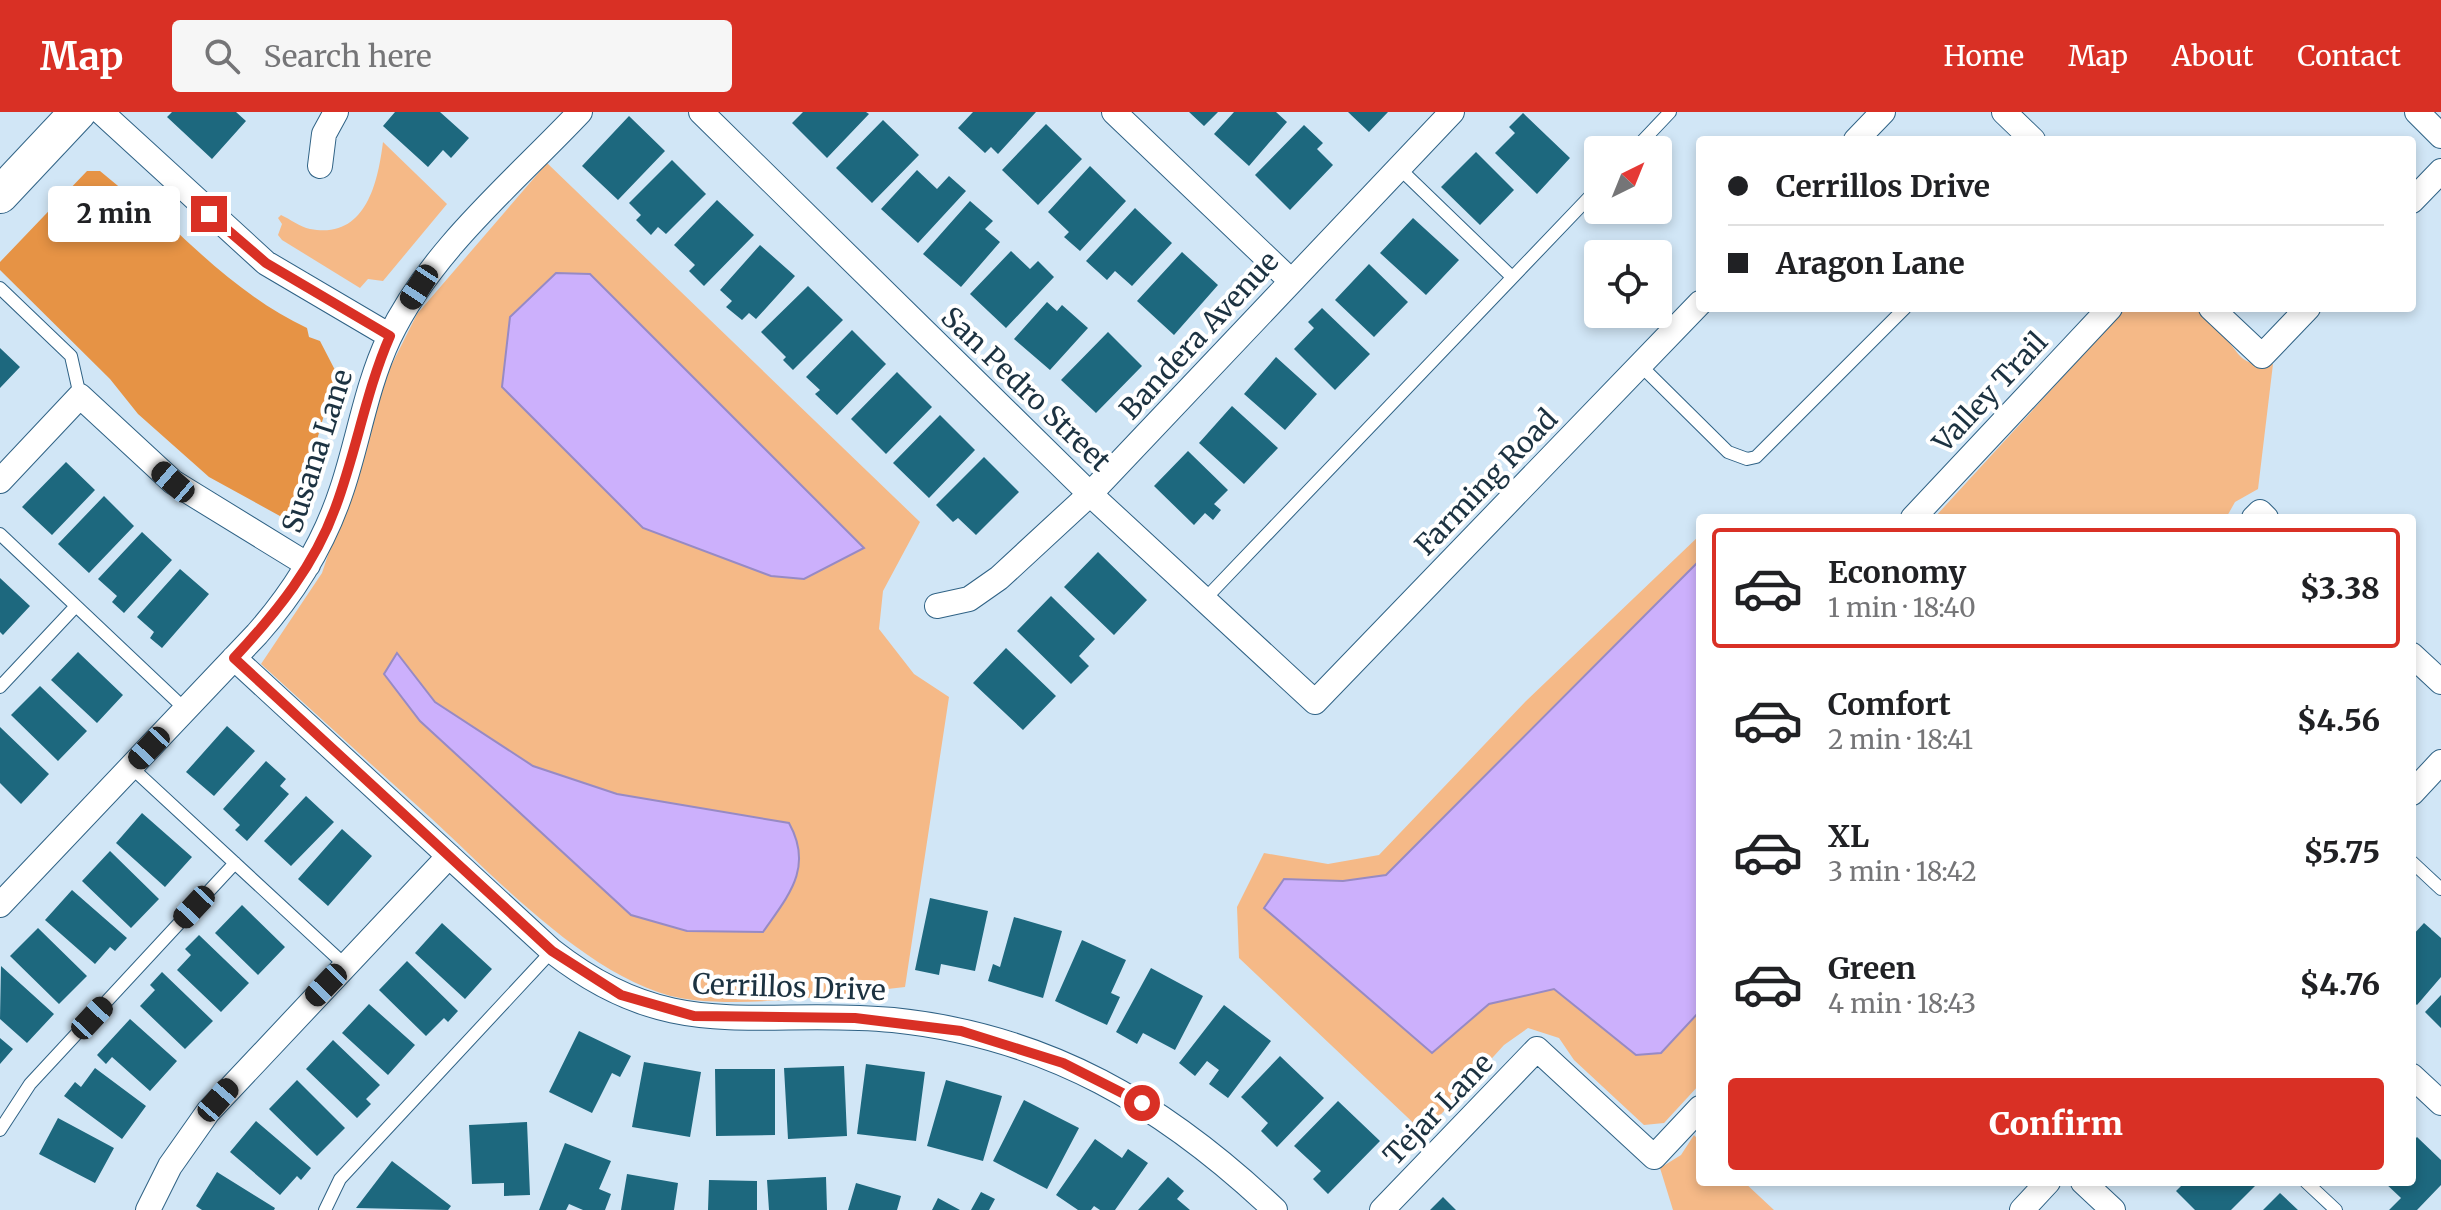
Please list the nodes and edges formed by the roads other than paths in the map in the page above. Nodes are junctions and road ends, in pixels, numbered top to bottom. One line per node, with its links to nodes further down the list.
1 (78, 112): 19 (street)
2 (101, 112): 30 (street)
3 (336, 112): 16 (street)
4 (580, 112): 30 (street, Susana Lane)
5 (701, 112): 34 (street, San Pedro Street)
6 (1114, 112): 23 (street)
7 (1452, 112): 17 (street, Bandera Avenue)
8 (1670, 112): 12 (lane)
9 (1883, 112): 13 (street)
10 (2004, 112): 14 (street)
11 (2417, 112): 15 (street)
12 (1647, 136)
13 (1860, 136)
14 (2029, 136)
15 (2441, 136)
16 (320, 166)
17 (1399, 168): 22 (lane); 23 (street, Bandera Avenue)
18 (2441, 171): 20 (street)
19 (0, 195)
20 (2416, 197)
21 (1584, 202): 22 (lane)
22 (1512, 277): 38 (lane)
23 (1291, 281): 34 (street, Bandera Avenue)
24 (0, 288): 32 (lane)
25 (1696, 307): 31 (street, Farming Road)
26 (1901, 312): 31 (lane)
27 (2106, 312): 35 (street, Valley Trail)
28 (2215, 312): 29 (street)
29 (2304, 312)
30 (390, 336): 37 (street, Susana Lane)
31 (1640, 365): 45 (street, Farming Road)
32 (80, 396): 33 (street); 37 (street)
33 (0, 481)
34 (1090, 494): 38 (street, San Pedro Street); 40 (street, Bandera Avenue)
35 (1917, 514)
36 (0, 534): 39 (lane)
37 (308, 565): 41 (street, Susana Lane)
38 (1205, 599): 45 (street, San Pedro Street)
39 (76, 606): 44 (lane); 46 (lane)
40 (937, 606)
41 (234, 658): 46 (street, Susana Lane); 50 (street, Cerrillos Drive)
42 (2416, 659): 43 (street)
43 (2441, 682)
44 (0, 687)
45 (1315, 702)
46 (185, 709): 48 (street, Susana Lane)
47 (2441, 762): 49 (street)
48 (131, 767): 51 (lane); 54 (street, Susana Lane)
49 (2416, 789)
50 (449, 856): 55 (street, Cerrillos Drive); 56 (street)
51 (235, 863): 56 (lane); 60 (lane)
52 (2416, 866): 53 (lane)
53 (2441, 889)
54 (0, 905)
55 (552, 951): 65 (lane); 66 (street, Cerrillos Drive)
56 (345, 965): 64 (street)
57 (2416, 1080): 58 (street)
58 (2441, 1103)
59 (1696, 1112): 67 (street, Tejar Lane)
60 (0, 1130)
61 (2044, 1186): 68 (street)
62 (2087, 1186): 69 (street)
63 (2310, 1186): 70 (lane)
64 (148, 1210)
65 (325, 1210)
66 (1275, 1210)
67 (1382, 1210)
68 (2022, 1210)
69 (2113, 1210)
70 (2336, 1210)

